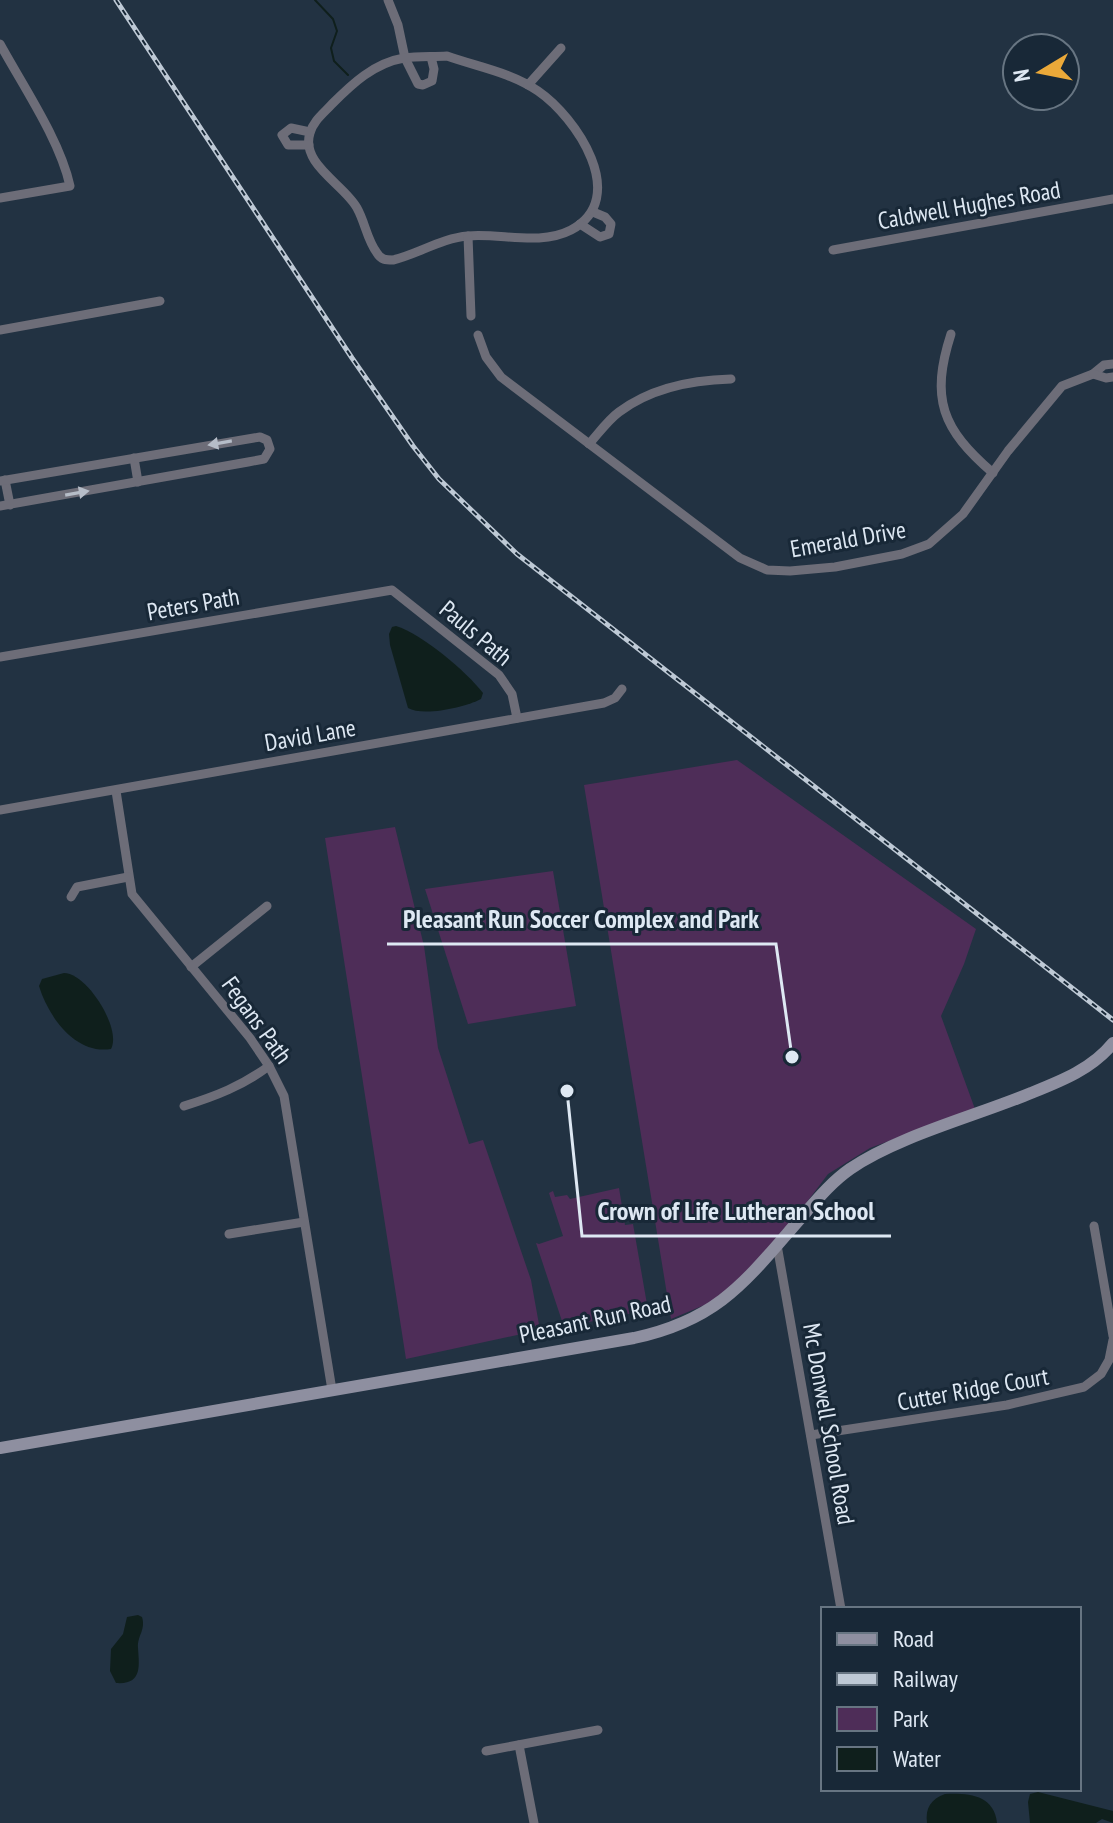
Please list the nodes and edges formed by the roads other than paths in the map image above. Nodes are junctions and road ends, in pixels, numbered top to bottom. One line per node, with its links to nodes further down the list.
1 (388, 0): 5 (street)
2 (561, 48): 6 (street)
3 (1, 50): 9 (street)
4 (431, 57): 5 (street); 5 (street); 6 (street)
5 (405, 58): 7 (street)
6 (528, 85): 11 (street)
7 (310, 132): 8 (street); 8 (street)
8 (309, 145): 13 (street)
9 (0, 198)
10 (1113, 199): 14 (street, Caldwell Hughes Road)
11 (593, 212): 12 (street); 12 (street)
12 (580, 224): 13 (street)
13 (468, 236): 16 (street)
14 (833, 250)
15 (160, 301): 17 (street)
16 (471, 316)
17 (0, 330)
18 (951, 334): 26 (street)
19 (478, 335): 24 (street, Emerald Drive)
20 (1113, 364): 21 (street, Emerald Drive)
21 (1093, 374): 22 (street); 26 (street, Emerald Drive)
22 (1113, 377)
23 (731, 379): 24 (street)
24 (589, 444): 26 (street, Emerald Drive)
25 (134, 458): 27 (street); 28 (street); 28 (street, one-way to 25)
26 (993, 473)
27 (3, 480): 29 (street)
28 (138, 482): 29 (street, one-way to 28)
29 (5, 506)
30 (392, 590): 31 (street, Peters Path); 33 (street, Pauls Path)
31 (0, 657)
32 (622, 689): 33 (street, David Lane)
33 (517, 718): 34 (street, David Lane)
34 (116, 791): 35 (street, David Lane); 36 (street, Fegans Path)
35 (0, 810)
36 (128, 877): 37 (street); 39 (street, Fegans Path)
37 (71, 897)
38 (267, 906): 39 (street)
39 (191, 967): 41 (street, Fegans Path)
40 (1112, 1047): 46 (main road, Pleasant Run Road)
41 (269, 1066): 42 (street); 43 (street, Fegans Path)
42 (184, 1106)
43 (304, 1222): 45 (street); 48 (street, Fegans Path)
44 (1094, 1226): 47 (street, Cutter Ridge Court)
45 (229, 1234)
46 (777, 1245): 48 (main road, Pleasant Run Road); 49 (street, Mc Donwell School Road)
47 (1113, 1338): 49 (street, Cutter Ridge Court)
48 (332, 1390): 50 (main road, Pleasant Run Road)
49 (811, 1435): 51 (street, Mc Donwell School Road)
50 (0, 1448)
51 (841, 1607)
52 (598, 1730): 53 (street)
53 (519, 1745): 54 (street); 55 (street)
54 (486, 1751)
55 (534, 1823)

